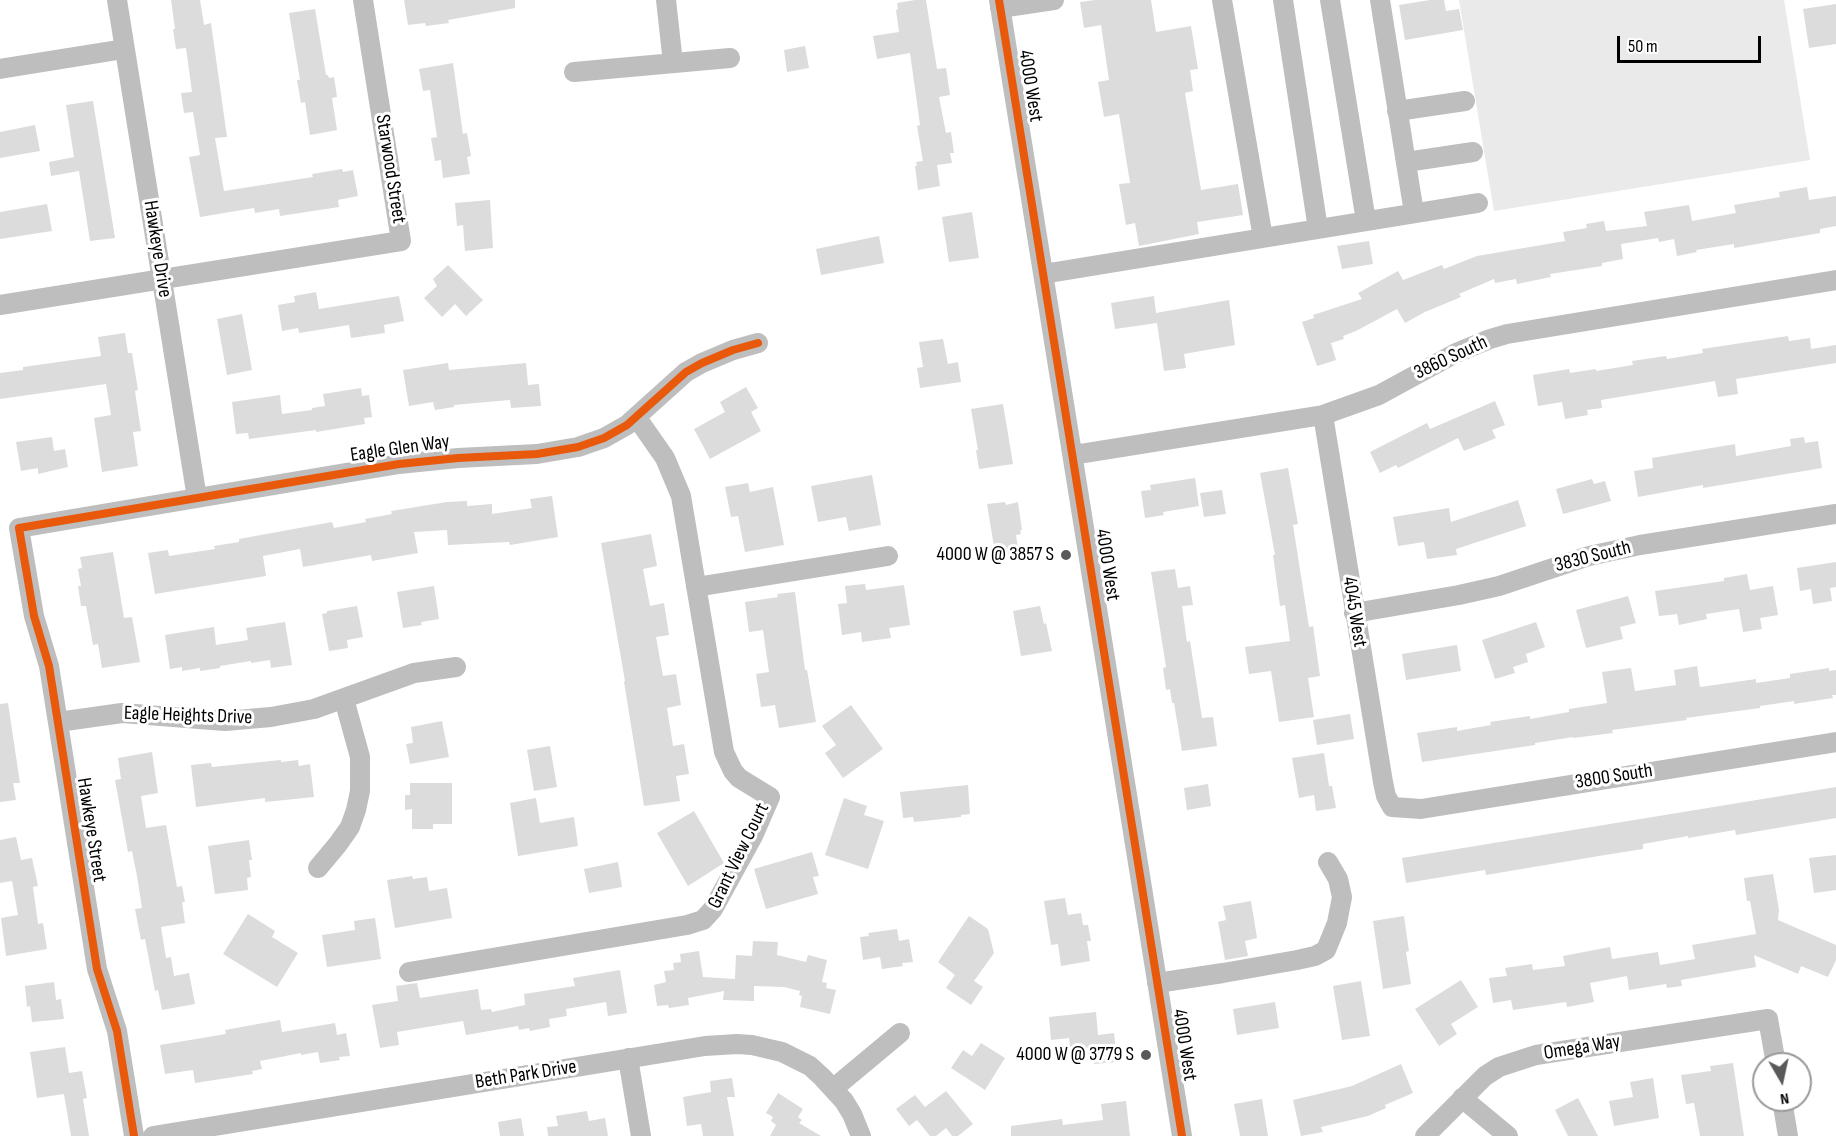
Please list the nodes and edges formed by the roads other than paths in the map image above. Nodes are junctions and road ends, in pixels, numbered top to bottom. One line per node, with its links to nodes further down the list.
1 (117, 0): 10 (street, Hawkeye Drive)
2 (363, 0): 25 (street, Starwood Street)
3 (1054, 0): 8 (street)
4 (1222, 0): 23 (street)
5 (1283, 0): 22 (street)
6 (1329, 0): 21 (street)
7 (1380, 0): 16 (street)
8 (1000, 4): 24 (street, 4000 West)
9 (667, 6): 12 (street)
10 (124, 48): 13 (street); 25 (street, Hawkeye Drive)
11 (730, 58): 12 (street)
12 (673, 63): 14 (street)
13 (0, 69)
14 (574, 72)
15 (1465, 101): 16 (street)
16 (1397, 111): 18 (street)
17 (1473, 152): 18 (street)
18 (1406, 162): 20 (street)
19 (1478, 203): 20 (street)
20 (1414, 213): 21 (street)
21 (1366, 221): 22 (street)
22 (1318, 229): 23 (street)
23 (1263, 238): 24 (street)
24 (1043, 274): 31 (street, 4000 West)
25 (162, 280): 27 (street); 32 (street, Hawkeye Drive)
26 (1836, 280): 29 (street, 3860 South)
27 (0, 305)
28 (758, 343): 30 (street, Eagle Glen Way)
29 (1323, 415): 31 (street, 3860 South); 37 (street, 4045 West)
30 (637, 418): 32 (street, Eagle Glen Way); 36 (street, Grant View Court)
31 (1072, 455): 46 (street, 4000 West)
32 (196, 498): 34 (street, Eagle Glen Way)
33 (1836, 514): 37 (street, 3830 South)
34 (19, 528): 40 (street, Hawkeye Street)
35 (888, 556): 36 (street)
36 (696, 587): 45 (street, Grant View Court)
37 (1354, 613): 42 (street, 4045 West)
38 (456, 667): 39 (street, Eagle Heights Drive)
39 (344, 699): 40 (street, Eagle Heights Drive); 44 (street)
40 (58, 722): 53 (street, Hawkeye Street)
41 (1836, 742): 42 (street, 3800 South)
42 (1392, 807)
43 (1328, 862): 46 (street)
44 (318, 868)
45 (409, 972)
46 (1157, 982): 57 (street, 4000 West)
47 (900, 1033): 50 (street)
48 (1774, 1052): 51 (street, Omega Way)
49 (628, 1058): 50 (street, Beth Park Drive); 54 (street, Beth Park Drive); 55 (street)
50 (834, 1088): 56 (street, Beth Park Drive)
51 (1462, 1098): 58 (street, Omega Way); 59 (street)
52 (1784, 1112): 60 (street)
53 (134, 1136)
54 (153, 1136)
55 (640, 1136)
56 (861, 1136)
57 (1182, 1136)
58 (1425, 1136)
59 (1508, 1136)
60 (1788, 1136)

